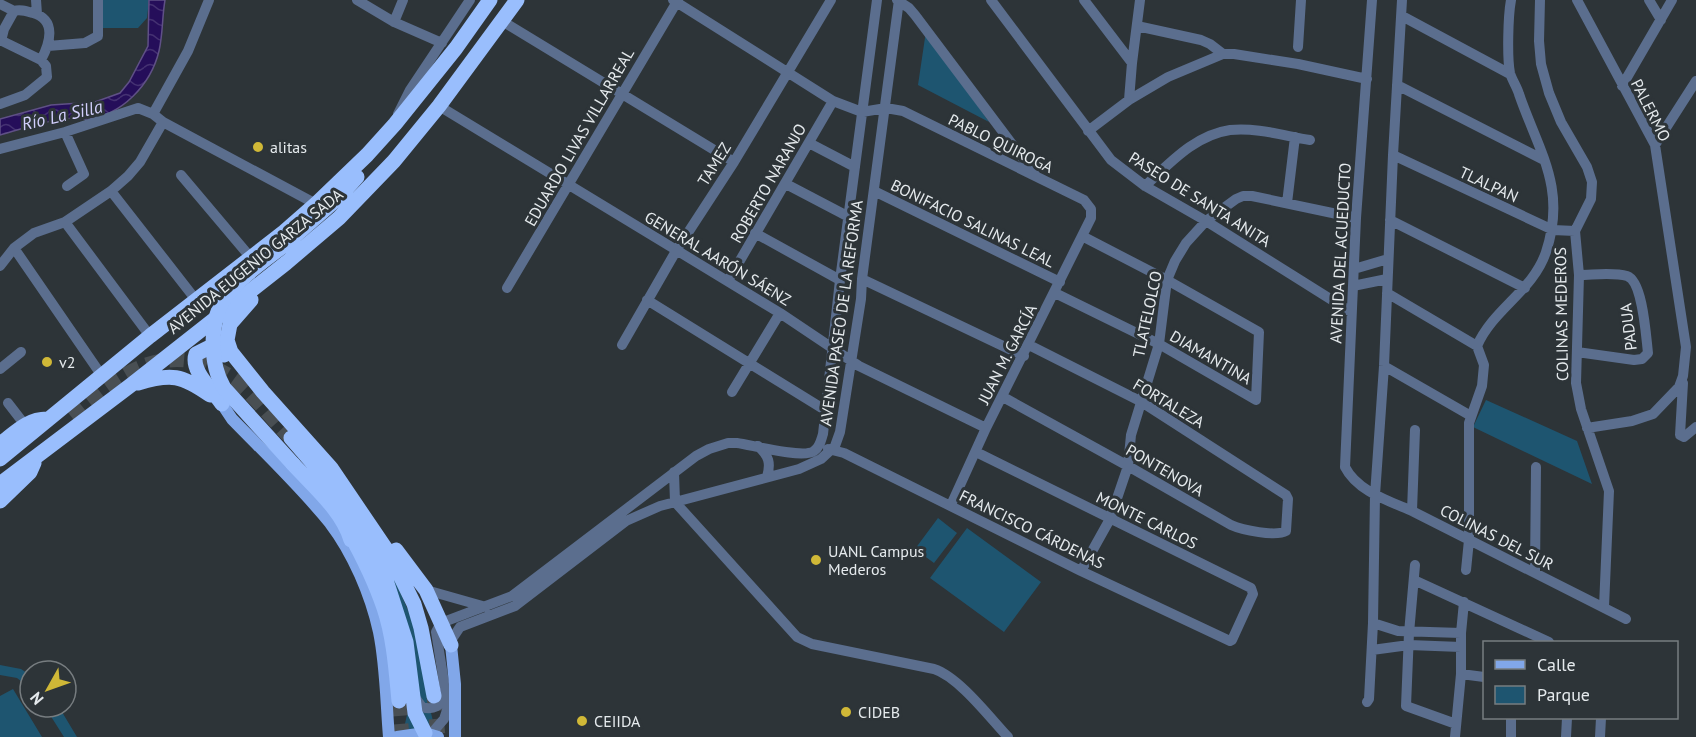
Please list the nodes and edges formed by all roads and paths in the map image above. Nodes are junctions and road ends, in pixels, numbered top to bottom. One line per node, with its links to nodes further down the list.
1 (36, 0): 27 (street)
2 (98, 0): 35 (street)
3 (209, 0): 53 (street)
4 (357, 0): 31 (street)
5 (403, 0): 31 (street)
6 (470, 0): 34 (street)
7 (490, 0): 55 (highway, AVENIDA EUGENIO GARZA SADA)
8 (517, 0): 30 (highway, AVENIDA EUGENIO GARZA SADA)
9 (831, 0): 40 (street, TAMEZ)
10 (877, 0): 52 (street, AVENIDA PASEO DE LA REFORMA)
11 (898, 0): 51 (street, AVENIDA PASEO DE LA REFORMA); 69 (street)
12 (991, 0): 56 (street, PASEO DE SANTA ANITA)
13 (1083, 0): 39 (street)
14 (1140, 0): 32 (street)
15 (1300, 0): 36 (street)
16 (1372, 0): 42 (street, AVENIDA DEL ACUEDUCTO)
17 (1402, 0): 28 (street)
18 (1499, 0): 24 (street)
19 (1576, 0): 45 (street, PALERMO)
20 (1649, 0): 29 (street)
21 (1672, 0): 29 (street)
22 (676, 1): 40 (street); 46 (street, EDUARDO LIVAS VILLARREAL)
23 (1542, 1): 85 (street)
24 (1510, 3): 41 (street)
25 (0, 4): 26 (street)
26 (17, 7): 27 (street); 33 (street)
27 (37, 14): 35 (street)
28 (1402, 16): 41 (street); 44 (street)
29 (1661, 20): 45 (street)
30 (502, 21): 46 (street); 50 (highway, AVENIDA EUGENIO GARZA SADA)
31 (394, 22): 34 (street)
32 (1137, 26): 37 (street); 39 (street)
33 (1, 40): 38 (street)
34 (442, 43): 55 (street)
35 (48, 46): 38 (street)
36 (1298, 47)
37 (1223, 54): 42 (street); 47 (street)
38 (41, 60): 49 (street)
39 (1132, 63): 47 (street)
40 (787, 72): 48 (street); 66 (street, TAMEZ)
41 (1510, 74): 65 (street)
42 (1367, 79): 80 (street, AVENIDA DEL ACUEDUCTO)
43 (1696, 81): 61 (street)
44 (1397, 85): 64 (street); 65 (street)
45 (1622, 86): 61 (street, PALERMO)
46 (621, 94): 66 (street); 72 (street, EDUARDO LIVAS VILLARREAL)
47 (1130, 100): 56 (street)
48 (833, 101): 52 (street); 60 (street, ROBERTO NARANJO)
49 (0, 104)
50 (439, 106): 72 (street, GENERAL AARÓN SÁENZ); 93 (highway, AVENIDA EUGENIO GARZA SADA)
51 (886, 108): 52 (street); 69 (street, PABLO QUIROGA); 75 (street, AVENIDA PASEO DE LA REFORMA)
52 (862, 111): 67 (street, AVENIDA PASEO DE LA REFORMA)
53 (153, 114): 54 (street); 57 (street)
54 (163, 122): 74 (street); 77 (street)
55 (395, 124): 63 (highway, AVENIDA EUGENIO GARZA SADA)
56 (1088, 131): 73 (street, PASEO DE SANTA ANITA)
57 (64, 132): 62 (street); 71 (street)
58 (1295, 137): 59 (street); 73 (street); 76 (street)
59 (1310, 140)
60 (809, 143): 67 (street); 70 (street, ROBERTO NARANJO)
61 (1655, 145): 126 (street, PALERMO)
62 (0, 149)
63 (367, 155): 77 (highway, AVENIDA EUGENIO GARZA SADA); 167 (highway, bridge)
64 (1392, 155): 81 (street); 84 (street, TLALPAN)
65 (1544, 160): 84 (street)
66 (734, 162): 90 (street, TAMEZ)
67 (855, 167): 78 (street, AVENIDA PASEO DE LA REFORMA)
68 (181, 175): 91 (street)
69 (1037, 178): 79 (street, PABLO QUIROGA)
70 (786, 184): 78 (street); 86 (street, ROBERTO NARANJO)
71 (68, 186)
72 (568, 186): 90 (street, GENERAL AARÓN SÁENZ); 105 (street, EDUARDO LIVAS VILLARREAL)
73 (1145, 186): 82 (street, PASEO DE SANTA ANITA)
74 (111, 191): 83 (street); 109 (street)
75 (874, 191): 98 (street, AVENIDA PASEO DE LA REFORMA); 103 (street, BONIFACIO SALINAS LEAL)
76 (1287, 203): 80 (street, TLATELOLCO); 82 (street, TLATELOLCO)
77 (316, 204): 91 (highway, AVENIDA EUGENIO GARZA SADA)
78 (849, 217): 100 (street, AVENIDA PASEO DE LA REFORMA)
79 (1091, 218): 87 (street, JUAN M. GARCÍA)
80 (1356, 218): 89 (street, AVENIDA DEL ACUEDUCTO)
81 (1390, 220): 92 (street); 106 (street)
82 (1206, 221): 101 (street, TLATELOLCO); 111 (street, PASEO DE SANTA ANITA)
83 (65, 222): 88 (street); 113 (street)
84 (1553, 230): 85 (street, TLALPAN); 106 (street)
85 (1575, 231): 97 (street, COLINAS MEDEROS)
86 (755, 233): 100 (street); 102 (street, ROBERTO NARANJO)
87 (1082, 236): 101 (street); 103 (street, JUAN M. GARCÍA)
88 (14, 248): 95 (street); 125 (street)
89 (1355, 249): 94 (street); 96 (street, AVENIDA DEL ACUEDUCTO)
90 (676, 251): 102 (street, GENERAL AARÓN SÁENZ); 110 (street, TAMEZ)
91 (251, 258): 109 (highway, AVENIDA EUGENIO GARZA SADA)
92 (1388, 259): 94 (street); 99 (street)
93 (286, 263): 127 (highway, AVENIDA EUGENIO GARZA SADA); 128 (highway)
94 (1373, 264): 96 (street)
95 (0, 266)
96 (1354, 269): 104 (street, AVENIDA DEL ACUEDUCTO)
97 (1579, 275): 120 (street, COLINAS MEDEROS); 120 (street, PADUA)
98 (862, 279): 118 (street, FORTALEZA); 122 (street, AVENIDA PASEO DE LA REFORMA)
99 (1388, 279): 104 (street); 108 (street)
100 (840, 280): 117 (street, AVENIDA PASEO DE LA REFORMA)
101 (1167, 280): 114 (street, TLATELOLCO); 114 (street, DIAMANTINA)
102 (728, 281): 112 (street, GENERAL AARÓN SÁENZ)
103 (1060, 282): 107 (street, JUAN M. GARCÍA)
104 (1353, 286): 111 (street, AVENIDA DEL ACUEDUCTO)
105 (507, 288)
106 (1525, 288): 116 (street)
107 (1055, 292): 114 (street, DIAMANTINA); 118 (street, JUAN M. GARCÍA)
108 (1387, 293): 116 (street); 123 (street)
109 (196, 300): 113 (highway, AVENIDA EUGENIO GARZA SADA)
110 (647, 300): 115 (street, TAMEZ); 121 (street)
111 (1351, 312): 159 (street, AVENIDA DEL ACUEDUCTO)
112 (780, 313): 117 (street, GENERAL AARÓN SÁENZ); 121 (street)
113 (150, 336): 125 (highway, AVENIDA EUGENIO GARZA SADA)
114 (1159, 344): 131 (street, TLATELOLCO)
115 (622, 345)
116 (1477, 346): 136 (street)
117 (833, 347): 122 (street, GENERAL AARÓN SÁENZ); 134 (street, AVENIDA PASEO DE LA REFORMA)
118 (1026, 351): 130 (street, JUAN M. GARCÍA); 131 (street, FORTALEZA)
119 (21, 352): 124 (street)
120 (1577, 352): 141 (street, COLINAS MEDEROS)
121 (749, 362): 129 (street); 134 (street)
122 (852, 362): 140 (street, GENERAL AARÓN SÁENZ); 147 (street, AVENIDA PASEO DE LA REFORMA)
123 (1384, 366): 136 (street); 159 (street)
124 (0, 369)
125 (102, 376): 137 (highway, AVENIDA EUGENIO GARZA SADA)
126 (1683, 376): 139 (street); 141 (street, PALERMO)
127 (132, 385): 133 (highway); 149 (highway, AVENIDA EUGENIO GARZA SADA)
128 (263, 392): 133 (highway); 158 (highway)
129 (732, 393)
130 (1003, 397): 140 (street, JUAN M. GARCÍA); 151 (street, PONTENOVA)
131 (1140, 401): 151 (street, TLATELOLCO); 160 (street, FORTALEZA)
132 (8, 403): 138 (street)
133 (222, 404): 173 (main road)
134 (825, 410): 146 (street, AVENIDA PASEO DE LA REFORMA)
135 (70, 415): 153 (highway)
136 (1471, 416): 168 (street)
137 (50, 419): 138 (highway); 150 (highway, AVENIDA EUGENIO GARZA SADA)
138 (25, 424): 144 (highway)
139 (1696, 427)
140 (986, 428): 148 (street, JUAN M. GARCÍA)
141 (1587, 428): 178 (street, COLINAS MEDEROS)
142 (1415, 430): 165 (street)
143 (291, 438): 156 (highway)
144 (0, 444)
145 (758, 446): 146 (street, AVENIDA PASEO DE LA REFORMA); 154 (street, AVENIDA PASEO DE LA REFORMA); 155 (street)
146 (818, 447): 147 (street, FRANCISCO CÁRDENAS)
147 (833, 450): 155 (street, AVENIDA PASEO DE LA REFORMA); 163 (street, FRANCISCO CÁRDENAS)
148 (976, 452): 163 (street, JUAN M. GARCÍA); 166 (street, MONTE CARLOS)
149 (36, 456): 157 (highway, AVENIDA EUGENIO GARZA SADA); 161 (highway)
150 (0, 459)
151 (1128, 466): 160 (street, PONTENOVA); 166 (street, TLATELOLCO)
152 (1536, 467): 172 (street)
153 (0, 471)
154 (674, 472): 162 (street); 177 (street, AVENIDA PASEO DE LA REFORMA)
155 (767, 477): 162 (street, AVENIDA PASEO DE LA REFORMA)
156 (325, 478): 164 (highway); 195 (highway)
157 (0, 484)
158 (347, 491): 164 (highway); 175 (highway)
159 (1376, 495): 165 (street, COLINAS DEL SUR); 181 (street)
160 (1288, 497)
161 (0, 501)
162 (675, 502): 187 (street, AVENIDA PASEO DE LA REFORMA); 205 (street)
163 (951, 505): 171 (street, FRANCISCO CÁRDENAS)
164 (360, 510): 194 (highway)
165 (1412, 511): 168 (street, COLINAS DEL SUR)
166 (1110, 519): 171 (street, TLATELOLCO); 185 (street, MONTE CARLOS)
167 (348, 530): 173 (highway); 195 (highway)
168 (1469, 540): 170 (street); 172 (street, COLINAS DEL SUR)
169 (1415, 565): 174 (street)
170 (1466, 570)
171 (1081, 571): 185 (street, FRANCISCO CÁRDENAS)
172 (1534, 572): 178 (street, COLINAS DEL SUR)
173 (360, 578): 202 (main road)
174 (1414, 580): 176 (street); 183 (street)
175 (426, 590): 177 (street); 180 (highway)
176 (1464, 602): 184 (street); 186 (street)
177 (486, 607): 180 (street, AVENIDA PASEO DE LA REFORMA)
178 (1604, 607): 179 (street, COLINAS DEL SUR)
179 (1626, 619)
180 (441, 623): 187 (highway); 194 (street)
181 (1373, 624): 182 (street); 191 (street)
182 (1391, 630): 183 (street); 189 (street)
183 (1409, 633): 184 (street); 188 (street)
184 (1461, 633): 190 (street)
185 (1231, 641)
186 (1547, 641)
187 (451, 642): 204 (main road)
188 (1409, 645): 189 (street); 190 (street); 200 (street)
189 (1390, 647): 191 (street)
190 (1461, 647): 192 (street)
191 (1372, 651): 196 (street)
192 (1461, 674): 193 (street); 200 (street)
193 (1483, 677)
194 (440, 696): 195 (street); 201 (street)
195 (406, 698): 201 (highway)
196 (1367, 702)
197 (1511, 719): 207 (street)
198 (1567, 719): 208 (street)
199 (1601, 719): 209 (street)
200 (1456, 724): 206 (street)
201 (431, 735): 203 (main road)
202 (389, 737)
203 (397, 737)
204 (455, 737)
205 (1008, 737)
206 (1455, 737)
207 (1511, 737)
208 (1566, 737)
209 (1600, 737)

